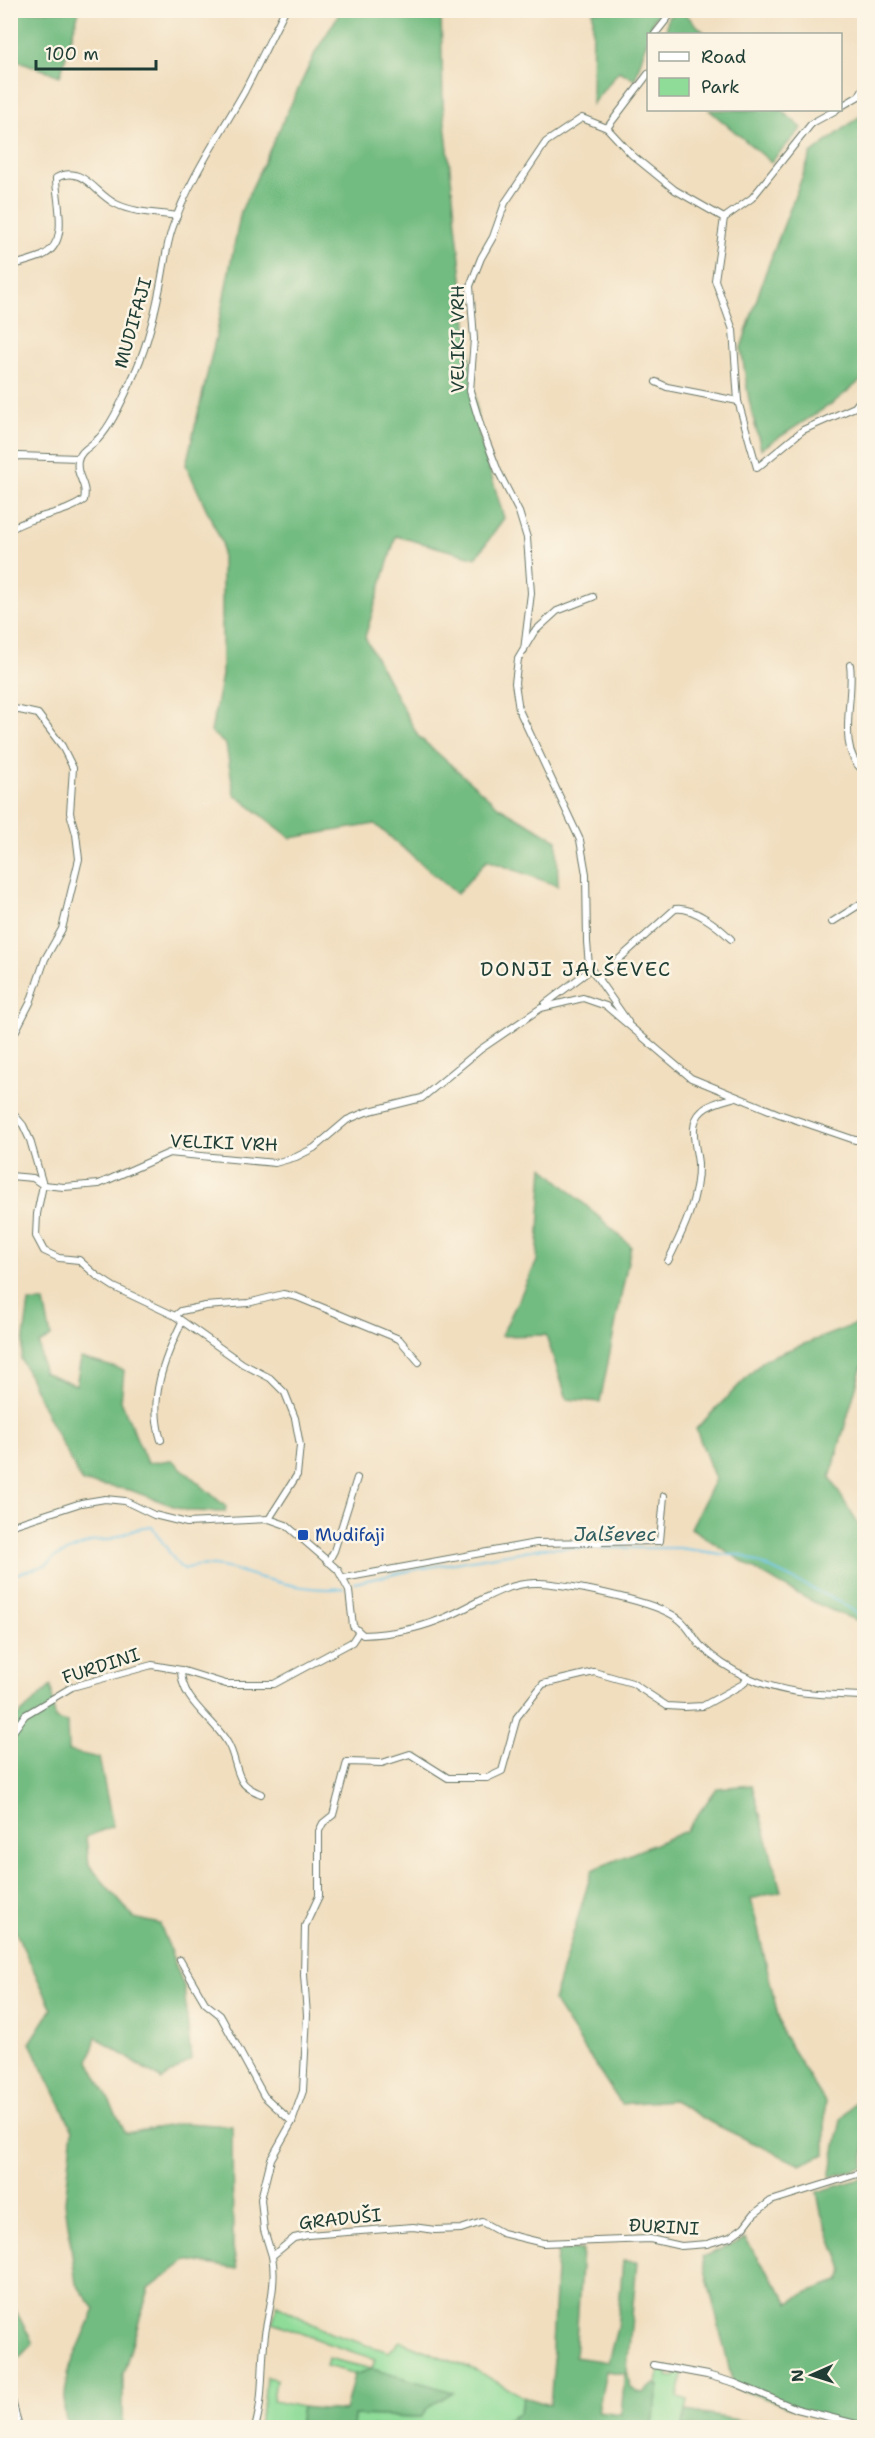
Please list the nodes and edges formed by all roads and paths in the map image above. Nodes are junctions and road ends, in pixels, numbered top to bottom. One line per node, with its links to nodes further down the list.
1 (285, 10): 9 (street, MUDIFAJI)
2 (674, 10): 3 (street)
3 (656, 33)
4 (647, 75): 8 (street)
5 (864, 87): 6 (street)
6 (842, 106)
7 (834, 111): 10 (street)
8 (607, 128): 10 (street); 19 (street, VELIKI VRH)
9 (177, 216): 11 (street); 15 (street, MUDIFAJI)
10 (724, 218): 14 (street)
11 (10, 266)
12 (656, 382): 14 (street)
13 (864, 395): 14 (street)
14 (738, 401)
15 (78, 459): 16 (street); 17 (street)
16 (10, 460)
17 (10, 530)
18 (593, 597): 19 (street, VELIKI VRH)
19 (524, 650): 26 (street, VELIKI VRH)
20 (850, 665): 22 (street)
21 (10, 708): 30 (street)
22 (864, 771)
23 (864, 896): 24 (street)
24 (832, 922)
25 (731, 939): 27 (street)
26 (589, 966): 27 (street, VELIKI VRH); 28 (street, VELIKI VRH)
27 (598, 978): 29 (street, VELIKI VRH)
28 (541, 1008): 29 (street, VELIKI VRH); 35 (street, VELIKI VRH)
29 (634, 1030): 31 (street, VELIKI VRH)
30 (10, 1042)
31 (736, 1096): 33 (street, VELIKI VRH); 36 (street)
32 (10, 1110): 35 (street)
33 (864, 1140)
34 (10, 1176): 35 (street, VELIKI VRH)
35 (43, 1185): 37 (street)
36 (668, 1261)
37 (175, 1316): 38 (street); 39 (street)
38 (182, 1322): 40 (street); 43 (street)
39 (418, 1362)
40 (161, 1440)
41 (357, 1478): 45 (street)
42 (664, 1496): 46 (street)
43 (269, 1519): 44 (street); 45 (street)
44 (10, 1526)
45 (328, 1562): 46 (street)
46 (345, 1580): 47 (street)
47 (358, 1633): 48 (street, FURDINI); 49 (street)
48 (181, 1670): 51 (street, FURDINI); 52 (street)
49 (747, 1678): 50 (street); 54 (street)
50 (864, 1696)
51 (10, 1736)
52 (261, 1794)
53 (180, 1960): 54 (street)
54 (292, 2122): 57 (street)
55 (864, 2172): 56 (street, ĐURINI)
56 (482, 2222): 57 (street, GRADUŠI)
57 (272, 2256): 62 (street)
58 (653, 2365): 60 (street)
59 (10, 2392): 61 (street)
60 (864, 2426)
61 (19, 2427)
62 (255, 2427)

